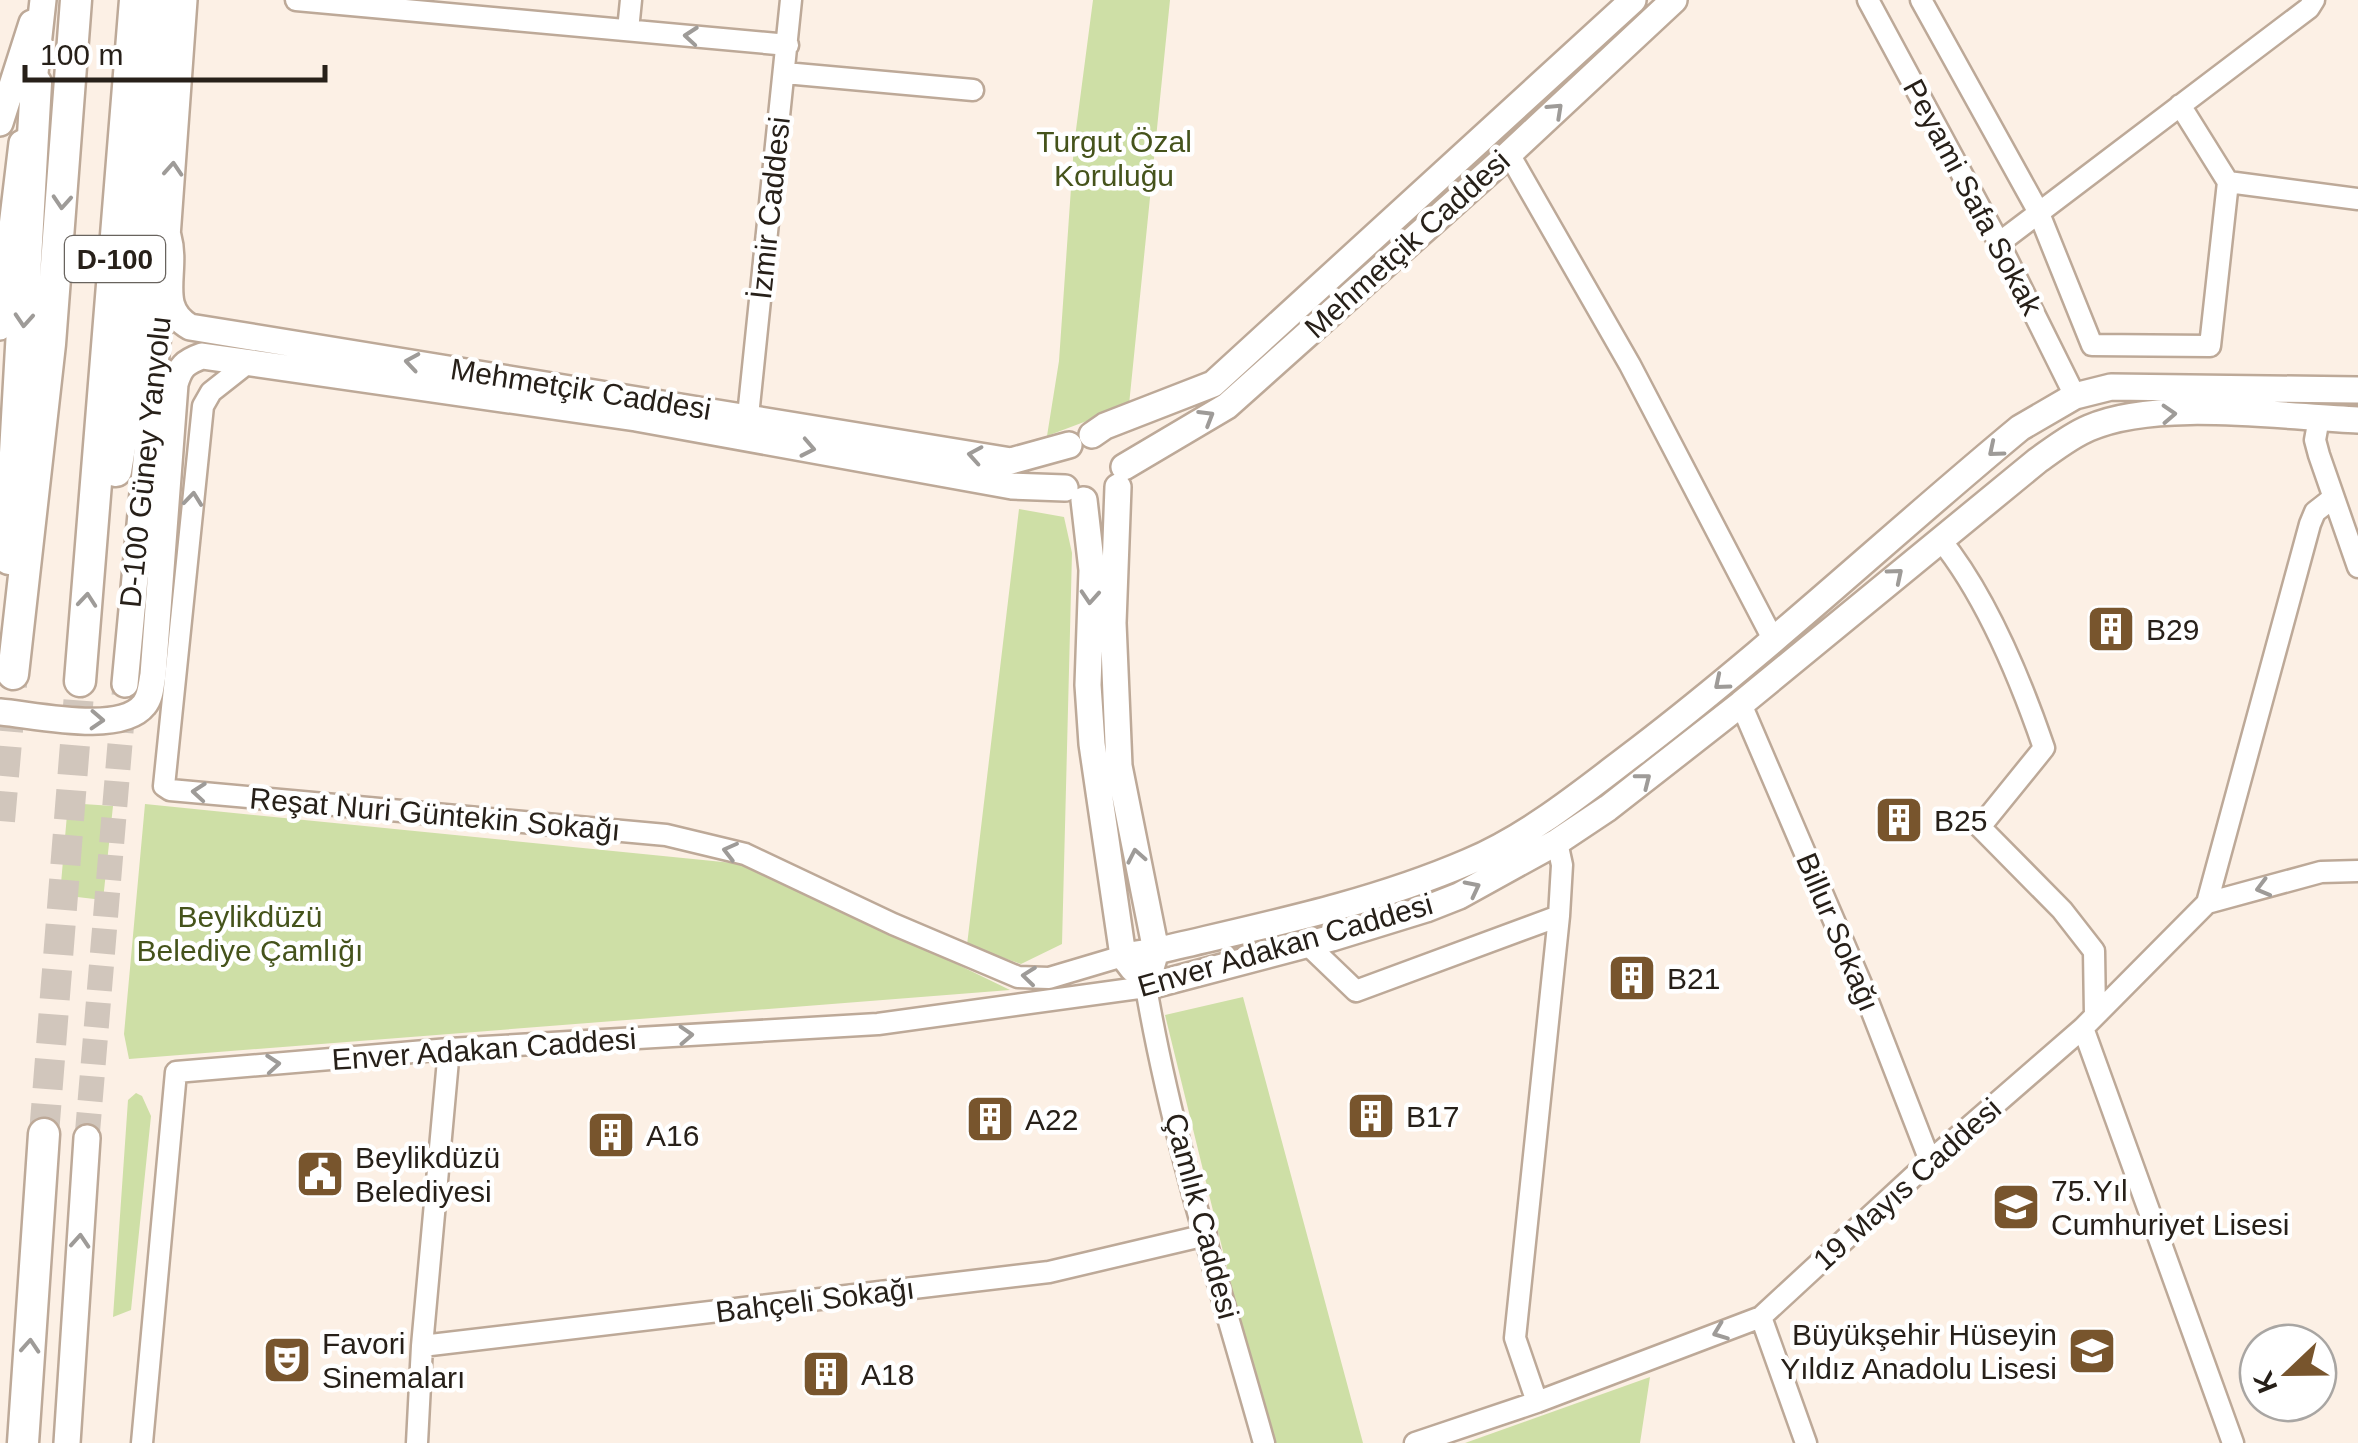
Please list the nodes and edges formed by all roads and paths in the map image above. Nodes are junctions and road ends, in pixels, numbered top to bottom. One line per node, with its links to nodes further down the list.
1 (42, 0): 17 (main road); 20 (main road)
2 (76, 0): 42 (highway, D-100, one-way to 42)
3 (134, 0): 39 (highway, D-100)
4 (163, 0): 39 (highway)
5 (184, 0): 25 (main road, D-100 Güney Yanyolu, one-way to 5)
6 (296, 0): 14 (street)
7 (631, 0): 14 (street)
8 (791, 0): 15 (street, İzmir Caddesi)
9 (1632, 0): 35 (main road, Mehmetçik Caddesi)
10 (1674, 0): 21 (main road, Mehmetçik Caddesi, one-way to 10)
11 (1868, 0): 26 (street, Peyami Safa Sokak)
12 (1921, 0): 24 (street)
13 (2314, 0): 19 (street)
14 (628, 30): 15 (street, one-way to 14)
15 (788, 45): 16 (street, İzmir Caddesi)
16 (785, 72): 18 (street); 33 (street, İzmir Caddesi)
17 (36, 83): 27 (main road); 42 (highway, one-way to 42)
18 (973, 90)
19 (2180, 105): 22 (street); 24 (street)
20 (0, 124)
21 (1509, 154): 36 (main road, Mehmetçik Caddesi, one-way to 21); 43 (street)
22 (2228, 182): 23 (street); 24 (street)
23 (2358, 199)
24 (2038, 211): 26 (street)
25 (168, 236): 33 (main road, Mehmetçik Caddesi, one-way to 25); 46 (main road, D-100 Güney Yanyolu)
26 (1999, 243): 30 (street, Peyami Safa Sokak)
27 (0, 327)
28 (238, 361): 33 (main road, Mehmetçik Caddesi); 48 (main road, Mehmetçik Caddesi, one-way to 28); 55 (street, Reşat Nuri Güntekin Sokağı, one-way to 28)
29 (2358, 390): 30 (main road, Enver Adakan Caddesi)
30 (2076, 396): 34 (main road); 43 (main road, Enver Adakan Caddesi, one-way to 43)
31 (2318, 418): 32 (main road, Enver Adakan Caddesi); 34 (main road, Enver Adakan Caddesi, one-way to 31); 38 (street)
32 (2358, 420)
33 (746, 426): 35 (main road, Mehmetçik Caddesi, one-way to 33); 37 (main road, Mehmetçik Caddesi, one-way to 37)
34 (2090, 428): 40 (main road, Enver Adakan Caddesi)
35 (1080, 440): 36 (main road); 37 (main road)
36 (1121, 477): 37 (main road); 54 (main road, one-way to 36)
37 (1075, 494): 55 (main road, one-way to 55)
38 (2332, 498): 41 (street); 51 (street)
39 (94, 518): 45 (highway, D-100, one-way to 39)
40 (1940, 539): 47 (main road, Enver Adakan Caddesi, one-way to 40); 57 (street)
41 (2358, 567)
42 (18, 621): 44 (highway, D-100)
43 (1773, 639): 54 (main road, Enver Adakan Caddesi, one-way to 54)
44 (13, 674)
45 (80, 681)
46 (125, 684)
47 (1741, 704): 49 (main road, Enver Adakan Caddesi, one-way to 47); 61 (street, Billur Sokağı)
48 (0, 712)
49 (1557, 842): 52 (street); 53 (main road, Enver Adakan Caddesi, one-way to 49)
50 (2358, 871): 51 (street, 19 Mayıs Caddesi, one-way to 51)
51 (2208, 903): 57 (street, 19 Mayıs Caddesi)
52 (1558, 916): 53 (street); 65 (street)
53 (1306, 943): 56 (main road, Enver Adakan Caddesi)
54 (1156, 951): 55 (main road, Enver Adakan Caddesi); 56 (main road)
55 (1123, 956): 56 (main road)
56 (1146, 987): 58 (street, Enver Adakan Caddesi, one-way to 56); 62 (street, Çamlık Caddesi)
57 (2089, 1021): 61 (street, 19 Mayıs Caddesi); 73 (street)
58 (449, 1049): 64 (street); 68 (street, Enver Adakan Caddesi, one-way to 58)
59 (44, 1134): 66 (highway, one-way to 59)
60 (86, 1138): 67 (main road, one-way to 60)
61 (1930, 1161): 63 (street, 19 Mayıs Caddesi)
62 (1206, 1235): 64 (street, Bahçeli Sokağı); 70 (street, Çamlık Caddesi)
63 (1761, 1317): 65 (street, 19 Mayıs Caddesi, one-way to 65); 72 (street)
64 (422, 1346): 69 (street)
65 (1538, 1402): 71 (street, 19 Mayıs Caddesi)
66 (23, 1443)
67 (68, 1443)
68 (142, 1443)
69 (417, 1443)
70 (1264, 1443)
71 (1415, 1443)
72 (1806, 1443)
73 (2234, 1443)

